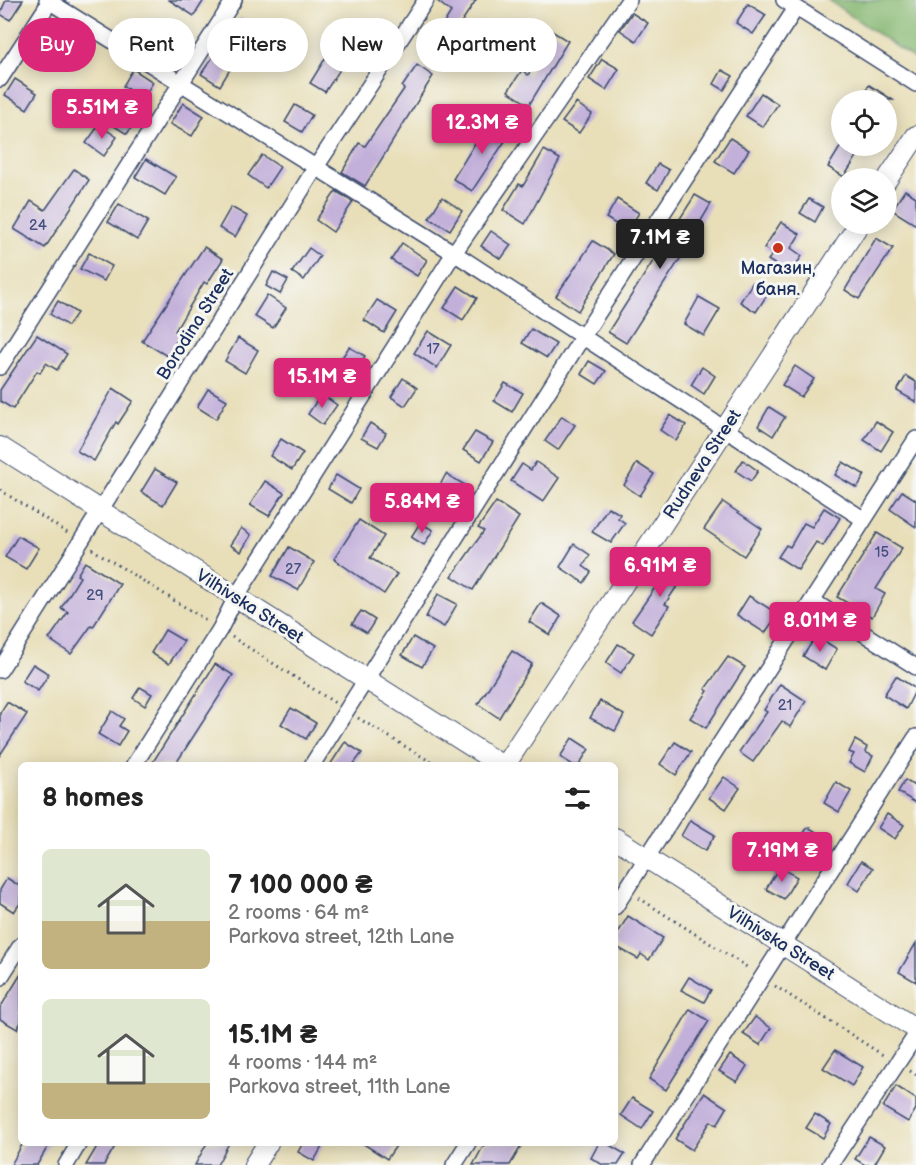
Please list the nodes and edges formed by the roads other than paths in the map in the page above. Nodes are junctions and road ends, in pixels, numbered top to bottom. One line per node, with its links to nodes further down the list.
1 (234, 0): 8 (street)
2 (426, 0): 10 (street, Borodina Street)
3 (628, 0): 13 (street)
4 (49, 1): 6 (street); 8 (street)
5 (790, 4): 7 (street); 14 (street)
6 (0, 79)
7 (916, 84)
8 (181, 85): 10 (street); 15 (street)
9 (916, 136): 11 (street)
10 (316, 167): 13 (street); 19 (street, Borodina Street)
11 (895, 168)
12 (852, 234): 16 (street, Rudneva Street)
13 (454, 253): 14 (street); 21 (street)
14 (583, 336): 16 (street); 25 (street)
15 (0, 368)
16 (724, 430): 20 (street); 30 (street, Rudneva Street)
17 (916, 439): 20 (street)
18 (0, 447): 19 (street, Vilhivska Street)
19 (100, 510): 21 (street, Vilhivska Street); 24 (street, Borodina Street)
20 (863, 519): 22 (street)
21 (236, 597): 25 (street, Vilhivska Street); 27 (street)
22 (813, 601): 23 (street); 32 (street)
23 (916, 667)
24 (0, 670)
25 (367, 680): 28 (street); 29 (street, Vilhivska Street)
26 (916, 737): 34 (street)
27 (136, 762)
28 (314, 762)
29 (496, 762)
30 (508, 762)
31 (618, 840): 32 (street, Vilhivska Street)
32 (646, 857): 33 (street); 34 (street, Vilhivska Street)
33 (618, 902)
34 (782, 944): 37 (street, Vilhivska Street); 45 (street)
35 (18, 950): 36 (street)
36 (0, 978)
37 (916, 1029)
38 (916, 1035): 46 (street)
39 (77, 1146): 42 (street)
40 (266, 1146): 43 (street)
41 (466, 1146): 44 (street)
42 (66, 1165)
43 (254, 1165)
44 (454, 1165)
45 (642, 1165)
46 (830, 1165)

